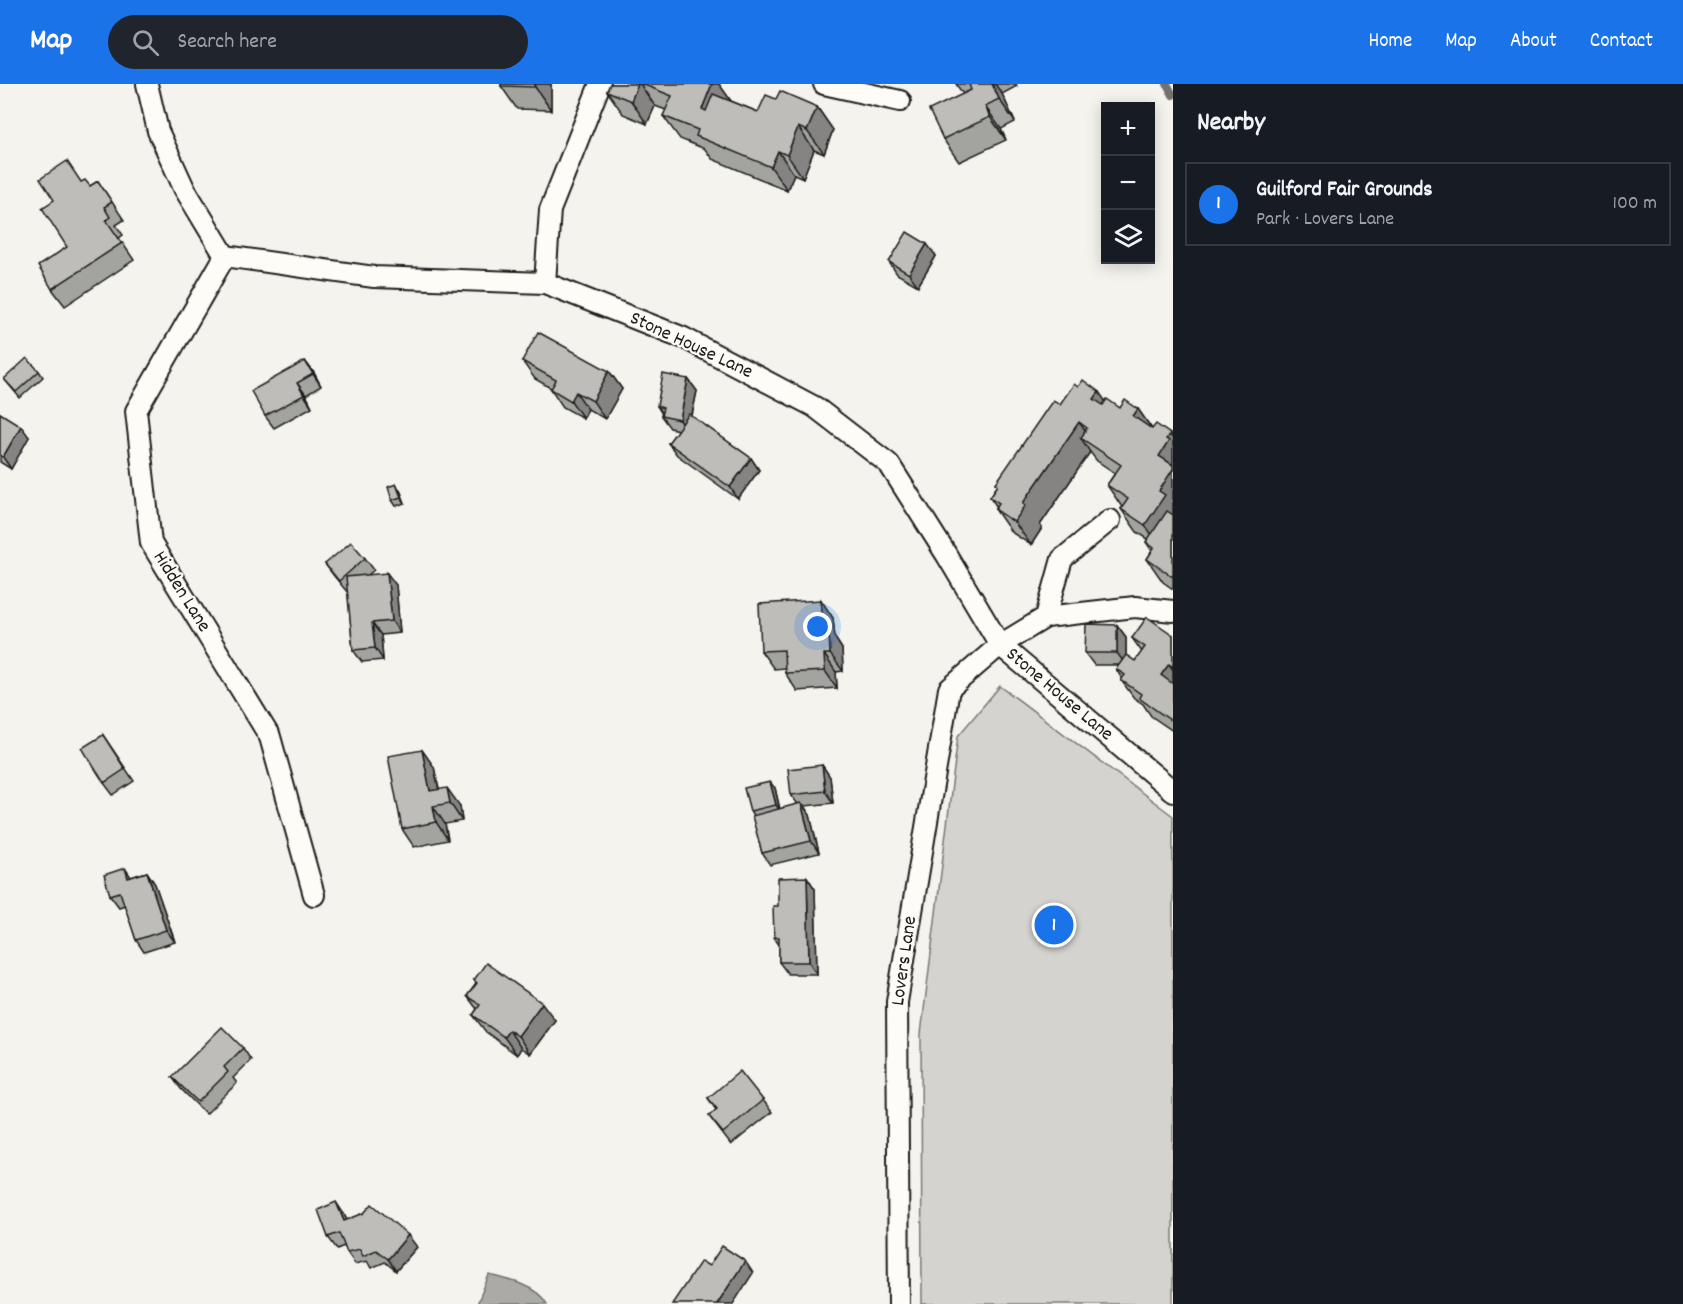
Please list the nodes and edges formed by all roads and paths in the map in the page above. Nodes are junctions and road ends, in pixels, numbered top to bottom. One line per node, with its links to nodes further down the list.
1 (147, 84): 5 (street)
2 (600, 84): 6 (street)
3 (824, 84): 4 (street)
4 (900, 101)
5 (225, 256): 6 (street, Stone House Lane); 12 (street, Hidden Lane)
6 (545, 283): 10 (street, Stone House Lane)
7 (1110, 520): 9 (street)
8 (1173, 611): 9 (street)
9 (1046, 617): 10 (street, Lovers Lane)
10 (1000, 645): 11 (street, Stone House Lane); 13 (street, Lovers Lane)
11 (1173, 791)
12 (314, 895)
13 (899, 1304)

